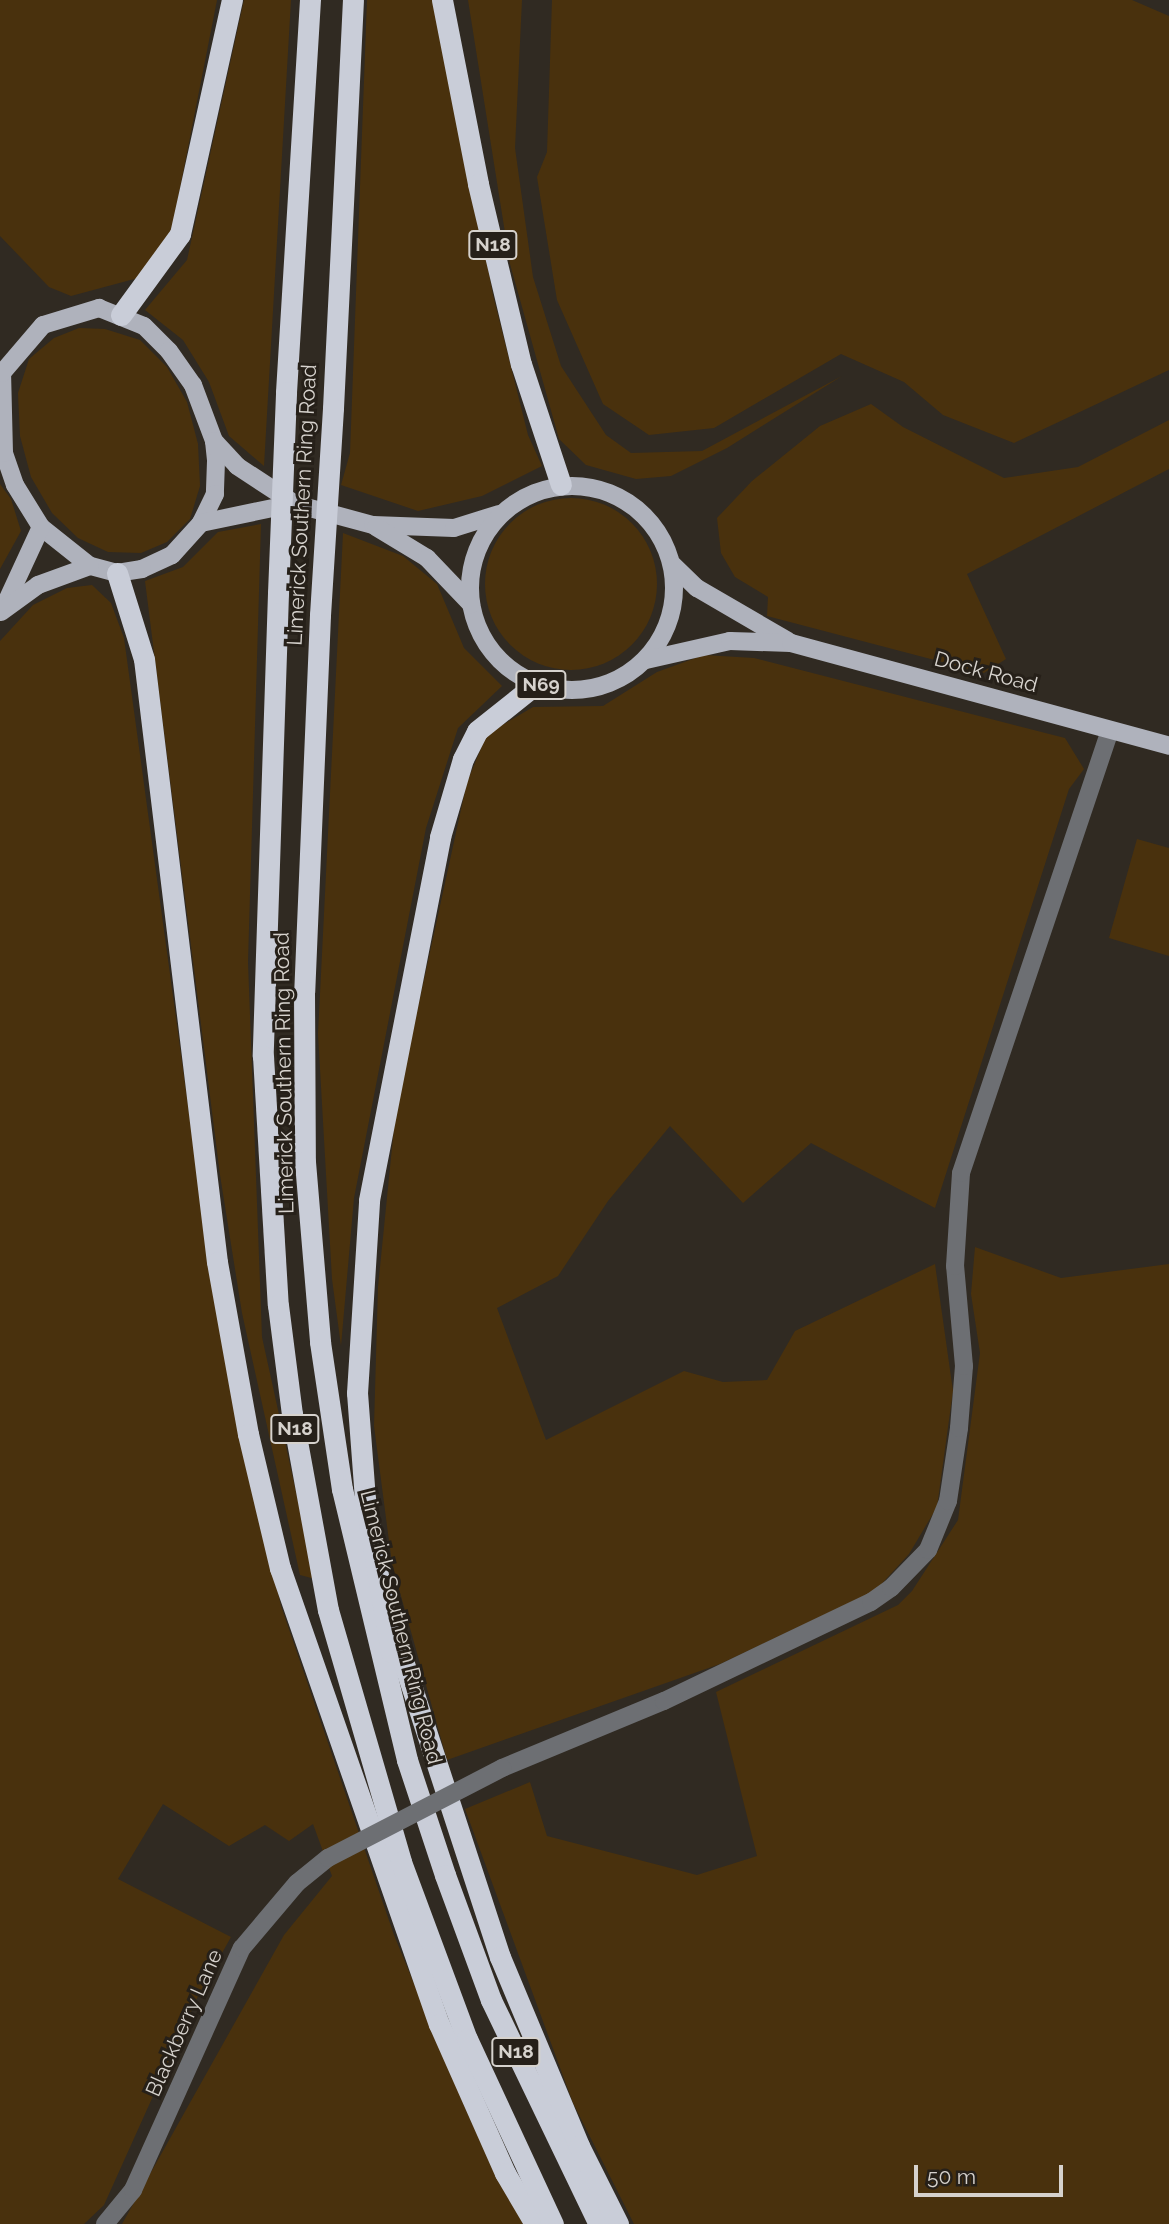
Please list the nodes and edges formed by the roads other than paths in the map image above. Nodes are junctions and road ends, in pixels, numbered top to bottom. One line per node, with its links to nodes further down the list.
1 (232, 0): 5 (highway)
2 (310, 0): 29 (highway, Limerick Southern Ring Road / N18, bridge)
3 (353, 0): 26 (highway, Limerick Southern Ring Road / N18, bridge)
4 (442, 0): 9 (highway, N18)
5 (121, 315): 6 (main road, N69); 7 (main road, N69)
6 (1, 373): 8 (main road, N69)
7 (214, 441): 10 (main road, N69); 12 (main road, N69)
8 (2, 452): 14 (main road, N69)
9 (561, 485): 11 (main road, N69); 15 (main road, N69)
10 (296, 503): 12 (main road, N69); 13 (main road, N69)
11 (501, 514): 13 (main road, N69); 18 (main road, N69)
12 (201, 523): 17 (main road, N69)
13 (373, 525): 18 (main road, N69)
14 (41, 527): 16 (main road, N69); 19 (main road)
15 (673, 565): 20 (main road, Dock Road); 21 (main road, N69)
16 (90, 566): 17 (main road, N69); 19 (main road)
17 (117, 573): 28 (highway, N18)
18 (471, 604): 22 (main road, N69)
19 (0, 612)
20 (791, 643): 21 (main road, Dock Road); 23 (main road, Dock Road)
21 (646, 660): 22 (main road, N69)
22 (536, 684): 25 (highway, N18)
23 (1111, 730): 24 (main road, Dock Road); 27 (street, Blackberry Lane, bridge)
24 (1169, 746)
25 (381, 1591): 26 (highway, N18); 31 (highway, N18)
26 (445, 1875): 30 (highway, Limerick Southern Ring Road / N18)
27 (104, 2224)
28 (535, 2224)
29 (553, 2224)
30 (598, 2224)
31 (618, 2224)

